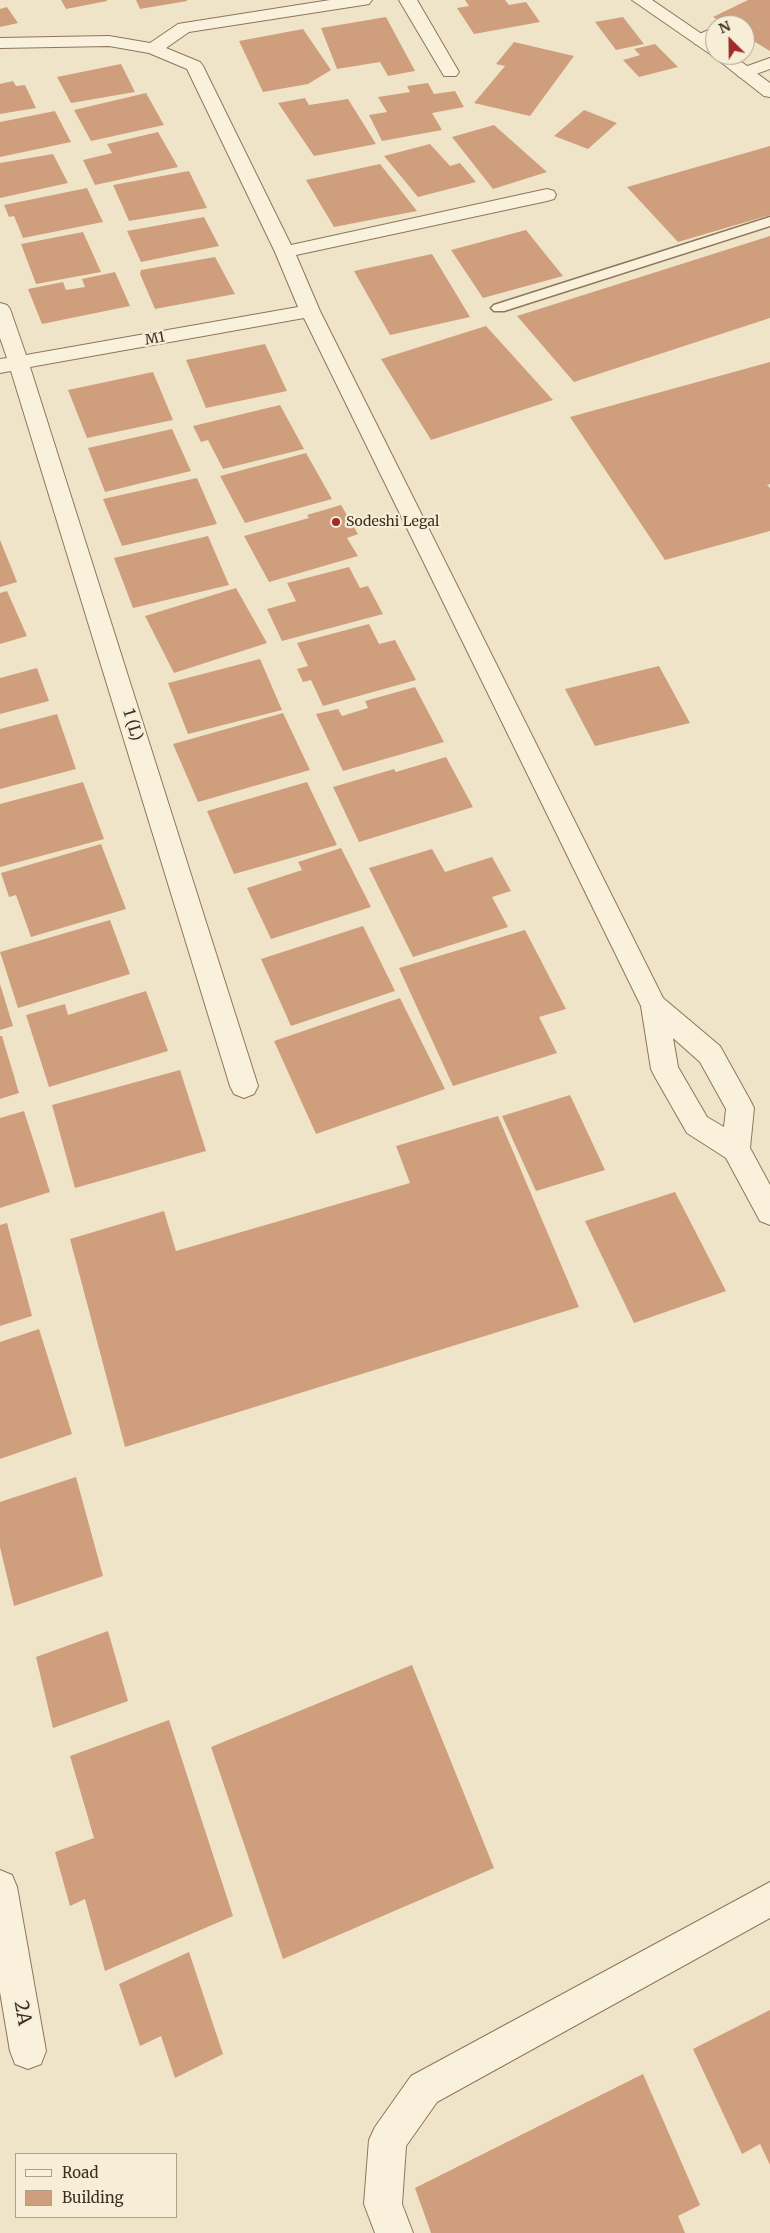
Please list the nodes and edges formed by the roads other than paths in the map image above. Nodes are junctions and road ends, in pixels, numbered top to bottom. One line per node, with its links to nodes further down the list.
1 (363, 0): 6 (street)
2 (408, 0): 9 (street)
3 (641, 0): 4 (street)
4 (705, 34)
5 (0, 43): 6 (street)
6 (153, 49): 14 (street)
7 (770, 63): 10 (street)
8 (735, 65): 10 (street)
9 (450, 72)
10 (744, 72): 11 (street)
11 (770, 92)
12 (547, 195): 14 (street)
13 (770, 221): 15 (lane)
14 (285, 252): 17 (street)
15 (499, 308)
16 (0, 309): 18 (street, 1 (L))
17 (310, 311): 18 (street, M1); 19 (street)
18 (10, 365): 20 (street, 1 (L))
19 (654, 1006): 21 (street); 21 (street)
20 (244, 1086)
21 (736, 1149): 22 (street)
22 (770, 1212)
23 (0, 1887): 25 (street, 2A)
24 (770, 1899): 26 (street)
25 (28, 2051)
26 (394, 2233)

